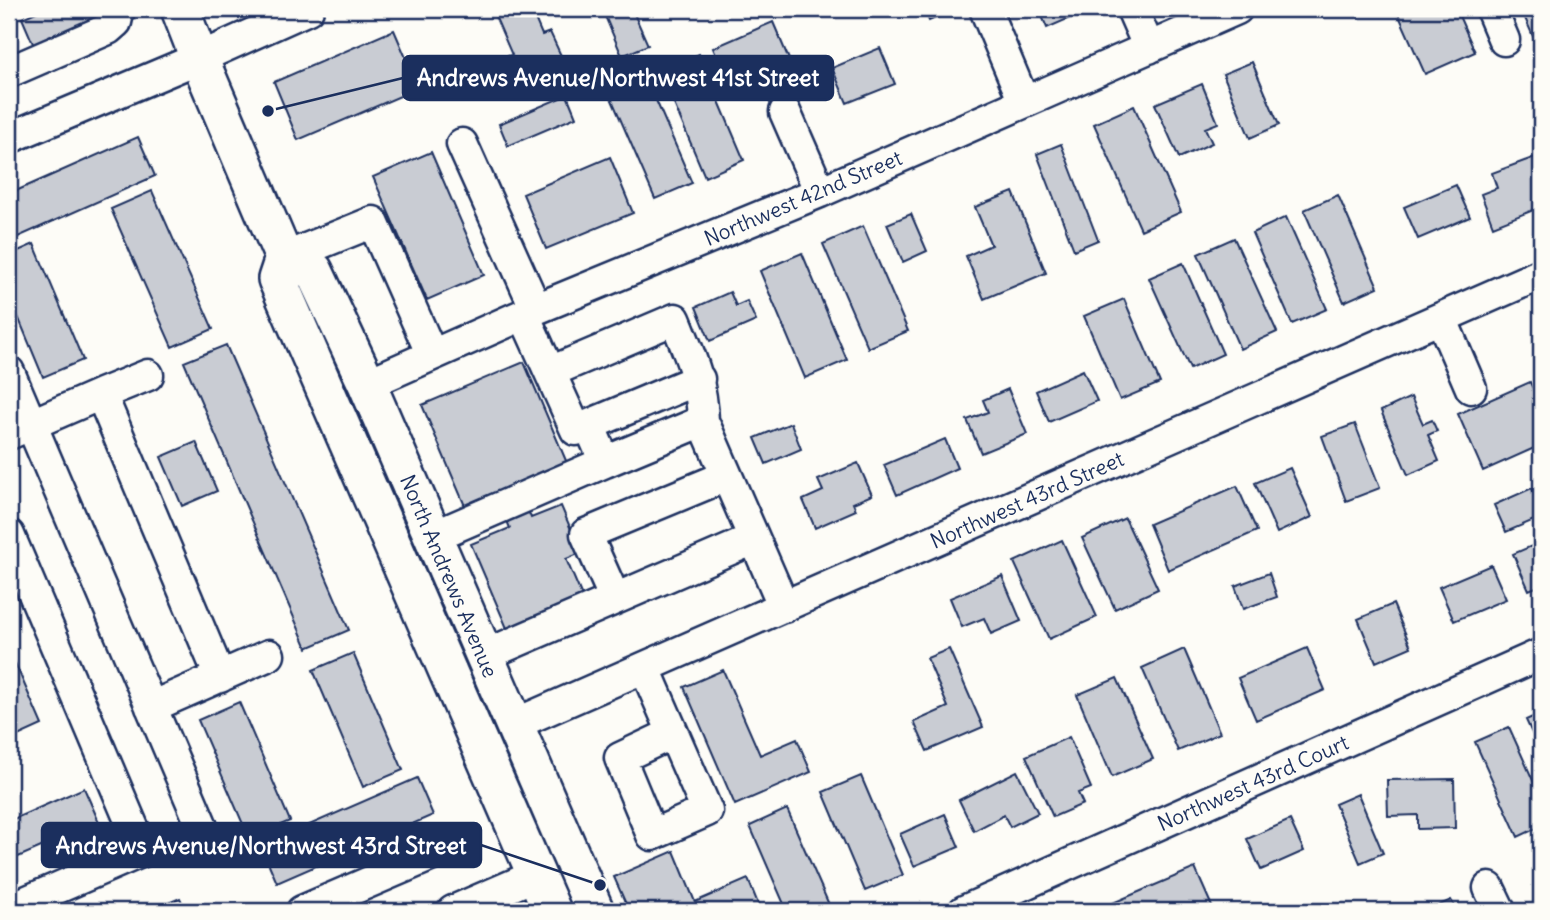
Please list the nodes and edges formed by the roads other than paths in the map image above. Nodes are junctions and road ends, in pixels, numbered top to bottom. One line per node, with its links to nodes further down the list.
1 (119, 9): 12 (street)
2 (180, 9): 11 (main road, North Andrews Avenue)
3 (308, 9): 8 (street)
4 (985, 9): 13 (street)
5 (1132, 9): 10 (street)
6 (1237, 9): 10 (street, Northwest 42nd Street)
7 (1491, 9): 9 (street)
8 (264, 16): 11 (street)
9 (1504, 40)
10 (1149, 48): 13 (street, Northwest 42nd Street)
11 (198, 58): 15 (street); 18 (main road, North Andrews Avenue)
12 (9, 72)
13 (1024, 102): 17 (street, Northwest 42nd Street)
14 (785, 112): 17 (street)
15 (11, 129)
16 (462, 144): 20 (street)
17 (820, 192): 20 (street, Northwest 42nd Street)
18 (284, 258): 22 (street); 27 (main road, North Andrews Avenue); 45 (main road, North Andrews Avenue)
19 (1541, 274): 21 (street, Northwest 43rd Street)
20 (530, 312): 22 (street, Northwest 42nd Street); 24 (street)
21 (1441, 318): 28 (street); 39 (street, Northwest 43rd Street)
22 (432, 355): 27 (street, Northwest 42nd Street)
23 (9, 372): 32 (street)
24 (550, 372): 26 (street); 31 (street)
25 (148, 375): 29 (street)
26 (699, 379): 30 (street); 31 (street)
27 (367, 384): 36 (main road, North Andrews Avenue)
28 (1471, 388)
29 (102, 394): 32 (street); 44 (street)
30 (702, 421): 33 (street); 34 (street)
31 (589, 425): 33 (street)
32 (20, 429): 46 (street)
33 (605, 463): 36 (street)
34 (726, 476): 37 (street); 38 (street)
35 (9, 535): 52 (street)
36 (432, 537): 42 (main road, North Andrews Avenue)
37 (754, 539): 38 (street); 39 (street)
38 (615, 599): 42 (street)
39 (784, 607): 43 (street, Northwest 43rd Street)
40 (1541, 654): 57 (street, Northwest 43rd Court)
41 (269, 655): 44 (street)
42 (483, 656): 47 (main road, North Andrews Avenue)
43 (645, 668): 47 (street, Northwest 43rd Street); 48 (street)
44 (219, 677): 46 (street)
45 (463, 703): 47 (main road); 51 (main road, North Andrews Avenue)
46 (151, 707): 49 (street)
47 (513, 725): 56 (main road, North Andrews Avenue)
48 (673, 733)
49 (212, 850)
50 (444, 850): 53 (street)
51 (536, 875): 54 (street); 55 (main road, North Andrews Avenue)
52 (9, 909)
53 (302, 911)
54 (453, 911)
55 (552, 911)
56 (595, 911)
57 (964, 911)

